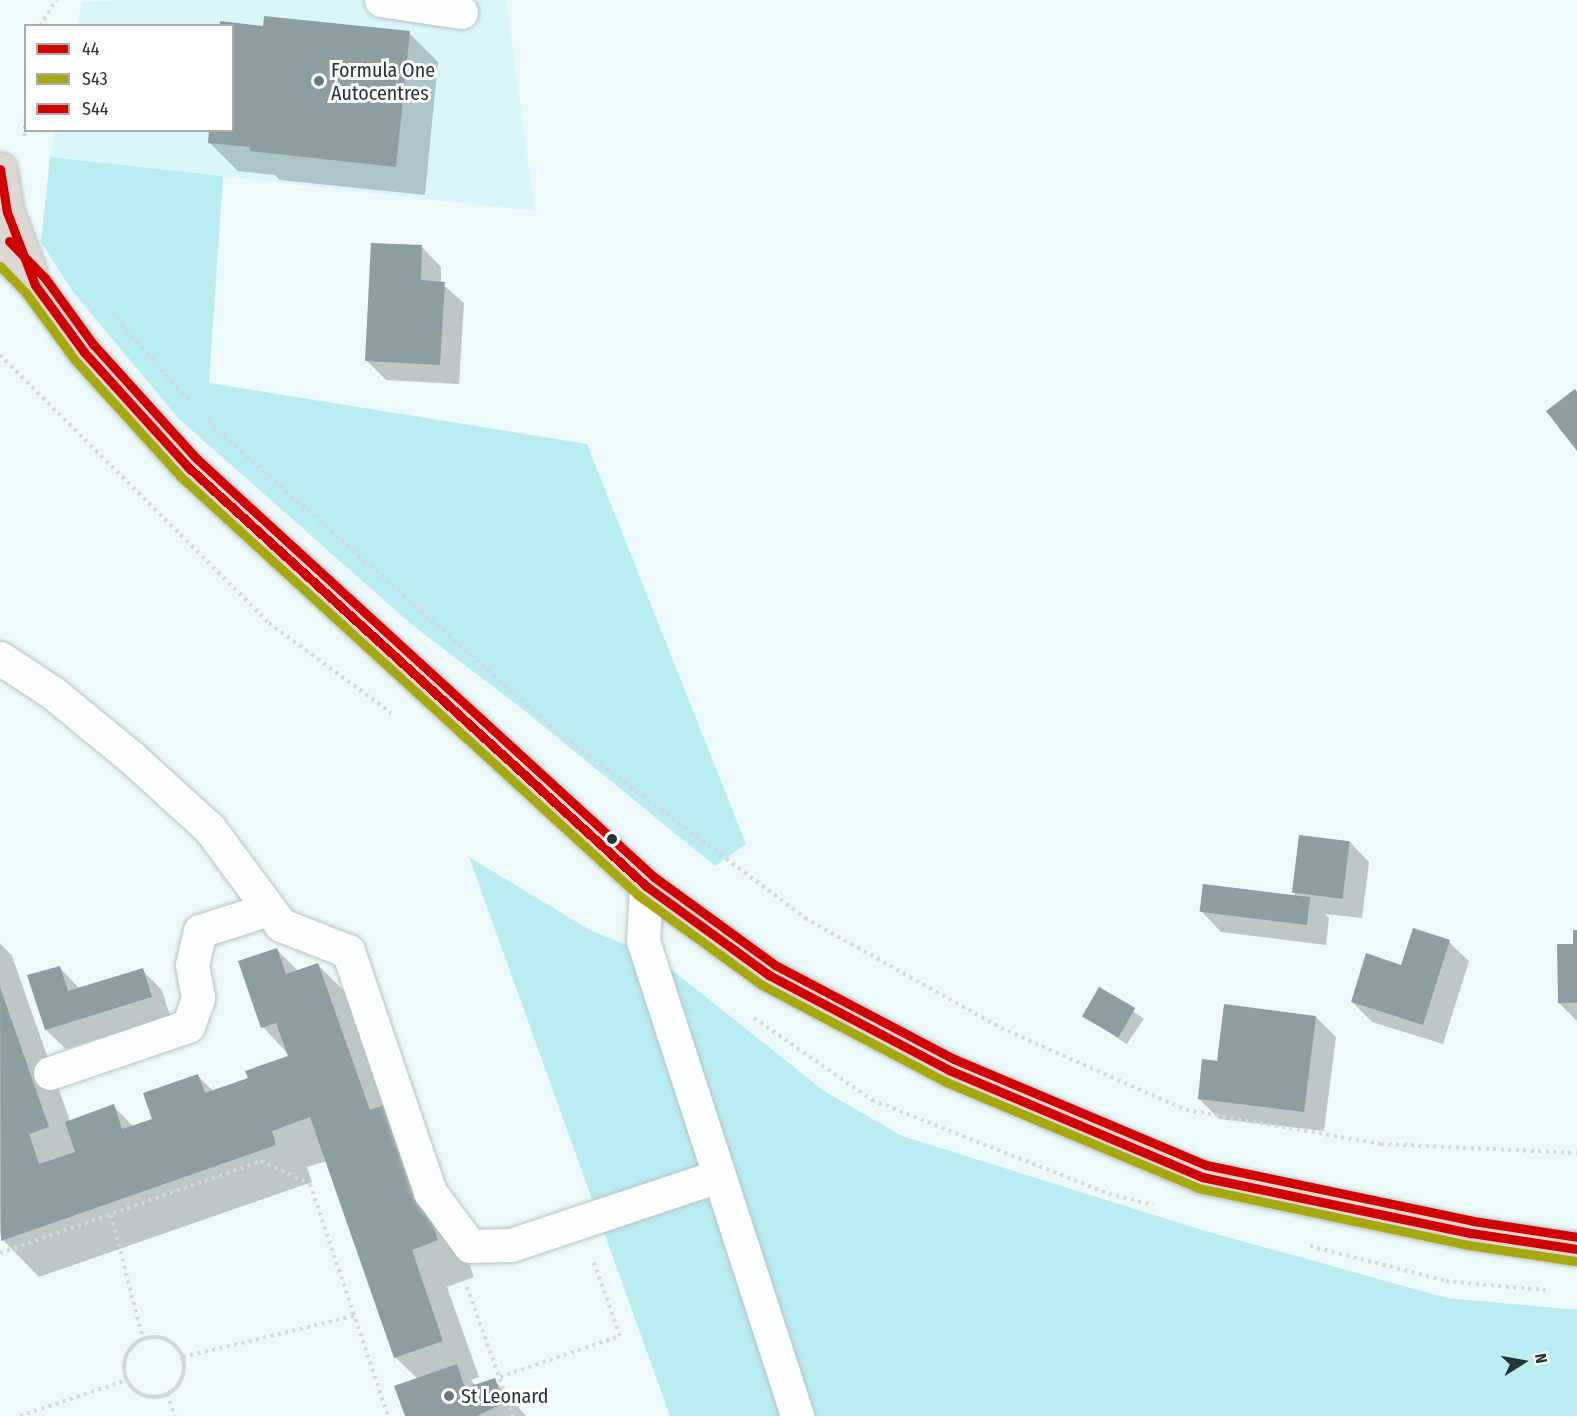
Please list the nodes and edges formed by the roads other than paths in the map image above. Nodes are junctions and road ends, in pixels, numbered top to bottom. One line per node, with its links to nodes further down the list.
1 (381, 0): 2 (street)
2 (461, 12)
3 (0, 169): 5 (highway)
4 (0, 249): 5 (highway)
5 (35, 285): 7 (highway)
6 (0, 658): 8 (street)
7 (646, 886): 10 (street); 11 (highway)
8 (269, 909): 9 (street); 10 (street)
9 (50, 1073)
10 (718, 1176): 12 (street)
11 (1577, 1249)
12 (797, 1416)

